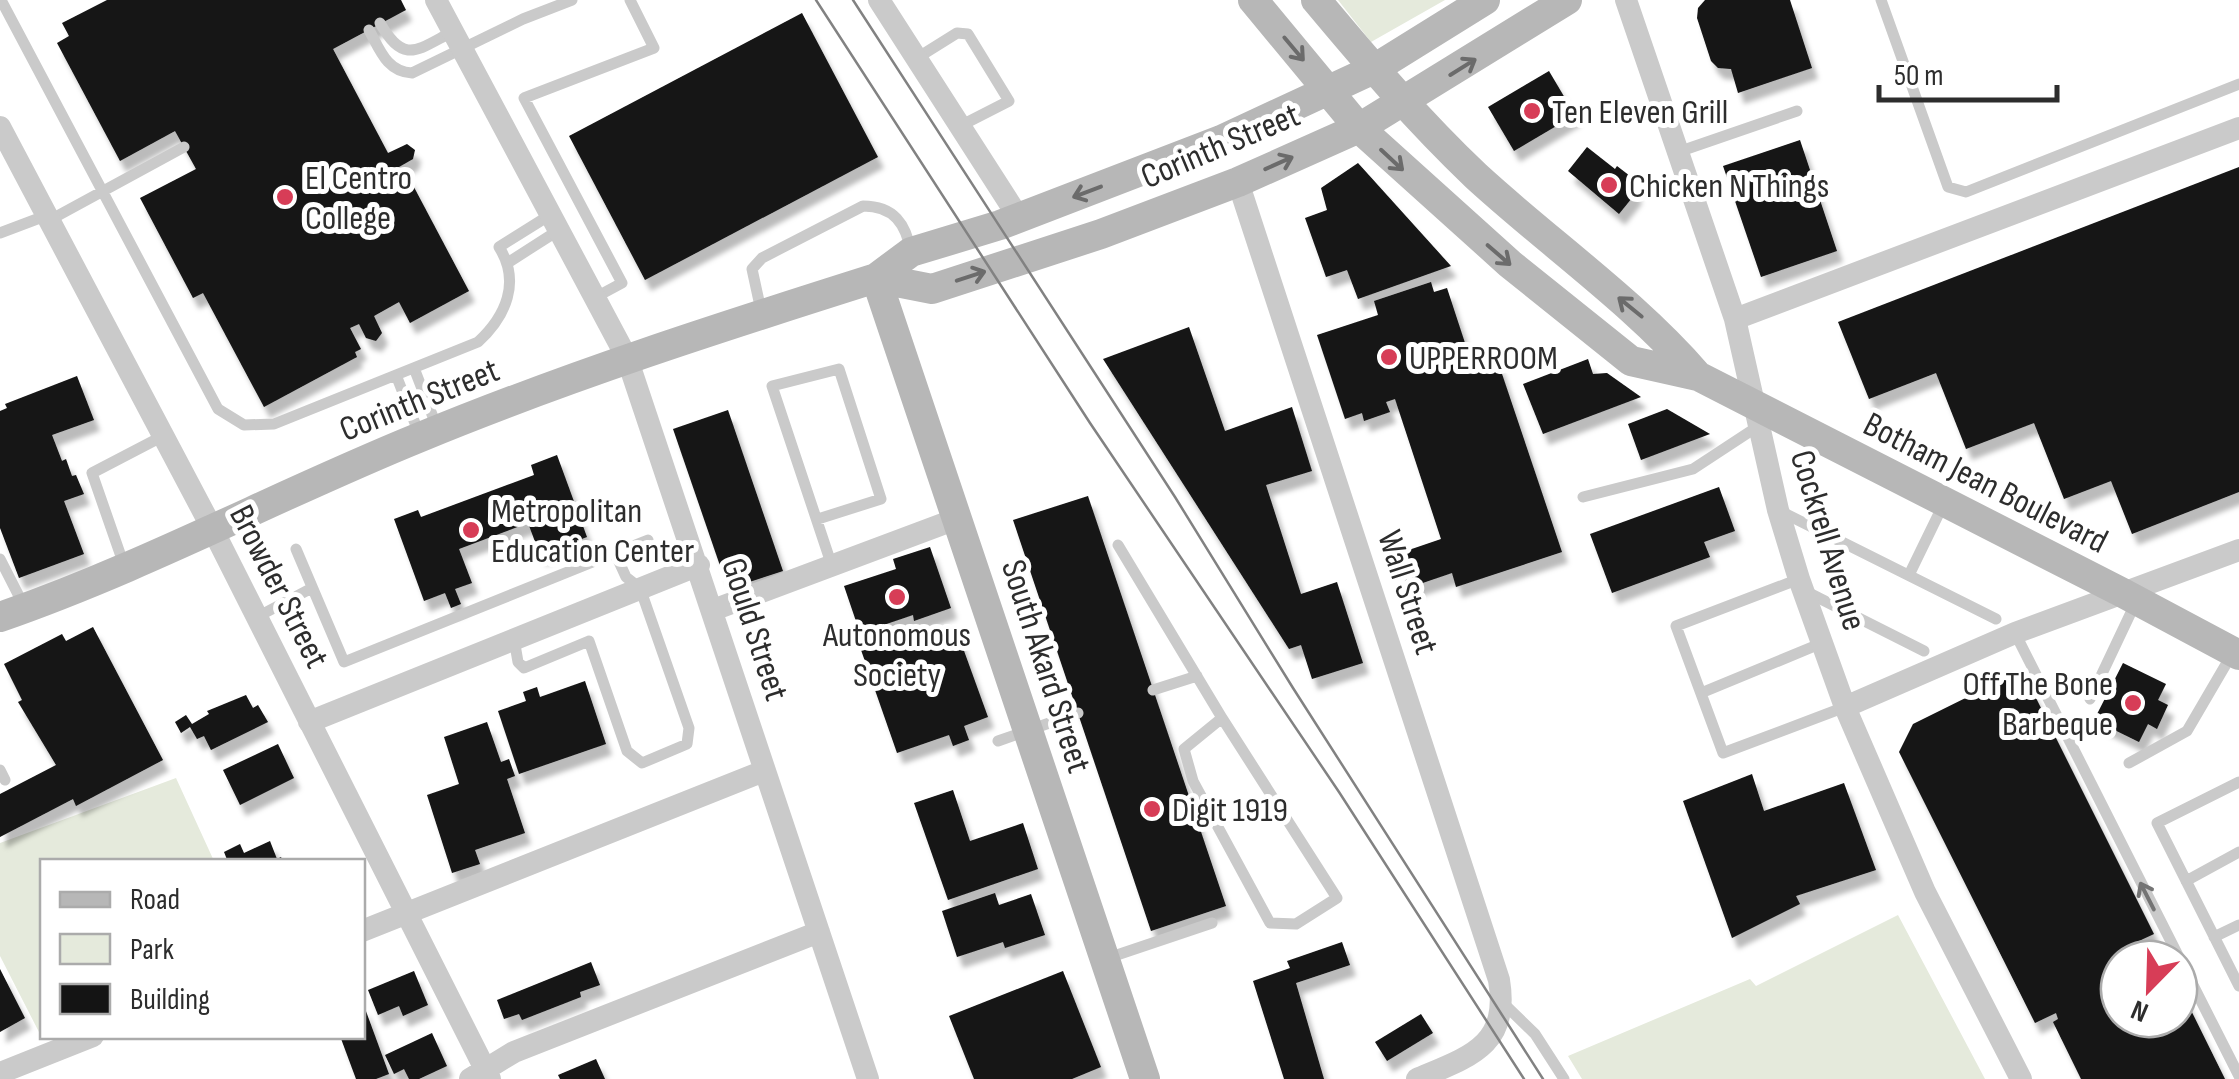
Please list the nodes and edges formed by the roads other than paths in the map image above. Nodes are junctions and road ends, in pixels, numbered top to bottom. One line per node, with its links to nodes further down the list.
1 (1, 0): 26 (lane)
2 (436, 0): 12 (street, Gould Street)
3 (572, 0): 12 (lane)
4 (630, 0): 34 (lane)
5 (879, 0): 13 (street)
6 (1253, 0): 16 (main road, Botham Jean Boulevard, one-way to 16)
7 (1316, 0): 14 (main road, Botham Jean Boulevard)
8 (1485, 0): 14 (main road, Corinth Street)
9 (1567, 0): 17 (main road, Corinth Street, one-way to 9)
10 (1626, 0): 24 (street, Cockrell Avenue)
11 (1882, 0): 15 (lane)
12 (457, 41): 12 (lane); 29 (street, Gould Street)
13 (917, 58): 19 (street); 19 (lane)
14 (1374, 68): 16 (main road, Corinth Street); 17 (main road, Botham Jean Boulevard)
15 (2239, 84)
16 (1327, 90): 21 (main road, Botham Jean Boulevard); 28 (main road, Corinth Street, one-way to 28)
17 (1403, 103): 21 (main road, Corinth Street); 40 (main road, Botham Jean Boulevard, one-way to 17)
18 (1797, 111): 24 (lane)
19 (962, 125): 28 (street)
20 (0, 127): 27 (street, Browder Street)
21 (1359, 128): 25 (main road, Corinth Street, one-way to 21); 40 (main road, Botham Jean Boulevard, one-way to 40)
22 (2239, 128): 36 (street)
23 (184, 147): 26 (lane)
24 (1678, 152): 36 (street, Cockrell Avenue)
25 (1238, 182): 33 (main road, Corinth Street, one-way to 25); 95 (street, Wall Street)
26 (101, 192): 27 (lane); 39 (lane)
27 (46, 218): 30 (lane); 43 (street, Browder Street)
28 (1019, 218): 31 (main road, Corinth Street)
29 (555, 222): 32 (lane); 32 (lane); 34 (street, Gould Street)
30 (0, 233)
31 (911, 252): 33 (main road, Corinth Street); 35 (lane)
32 (508, 262): 38 (lane)
33 (876, 278): 35 (main road, Corinth Street); 47 (main road, South Akard Street)
34 (596, 297): 37 (street, Gould Street)
35 (762, 315): 37 (main road, Corinth Street)
36 (1735, 319): 41 (street, Cockrell Avenue)
37 (628, 358): 42 (main road, Corinth Street); 56 (street, Gould Street)
38 (414, 368): 39 (lane); 42 (lane)
39 (396, 375): 42 (lane)
40 (1698, 376): 41 (main road, Botham Jean Boulevard)
41 (1758, 416): 44 (lane); 45 (main road, Botham Jean Boulevard); 46 (street, Cockrell Avenue)
42 (429, 433): 49 (main road, Corinth Street)
43 (163, 436): 49 (street, Browder Street); 58 (lane)
44 (1584, 497)
45 (1944, 503): 59 (lane); 63 (main road, Botham Jean Boulevard)
46 (1778, 510): 59 (lane); 60 (street, Cockrell Avenue)
47 (959, 518): 57 (street); 80 (main road, South Akard Street)
48 (818, 520): 48 (lane); 57 (lane)
49 (213, 530): 58 (main road, Corinth Street); 66 (street, Browder Street)
50 (648, 540): 54 (lane)
51 (1118, 545): 72 (lane)
52 (296, 548): 61 (lane)
53 (2239, 550): 63 (street)
54 (615, 552): 61 (lane); 62 (lane)
55 (0, 558): 65 (lane)
56 (699, 564): 62 (street); 64 (street, Gould Street)
57 (832, 566): 64 (street)
58 (126, 568): 65 (main road, Corinth Street)
59 (1909, 576): 67 (lane)
60 (1801, 585): 69 (street, Cockrell Avenue); 70 (lane); 74 (lane)
61 (312, 588): 66 (lane)
62 (640, 588): 68 (street); 68 (lane)
63 (2129, 596): 67 (street); 71 (main road, Botham Jean Boulevard); 75 (lane)
64 (713, 610): 83 (street, Gould Street)
65 (13, 612)
66 (256, 617): 79 (street, Browder Street)
67 (2005, 626): 76 (street); 99 (lane, one-way to 67)
68 (514, 639): 79 (street)
69 (1823, 642): 74 (lane); 76 (street, Cockrell Avenue)
70 (1924, 651)
71 (2236, 653): 82 (lane)
72 (1196, 676): 73 (lane); 78 (lane)
73 (1153, 690)
74 (1701, 693): 76 (lane)
75 (2090, 698)
76 (1845, 707): 104 (street, Cockrell Avenue)
77 (1078, 713): 80 (lane)
78 (1222, 718): 78 (lane)
79 (309, 722): 87 (street, Browder Street)
80 (1028, 730): 81 (lane); 93 (main road, South Akard Street)
81 (998, 741)
82 (2129, 763)
83 (764, 771): 87 (street); 91 (street, Gould Street)
84 (2239, 782): 86 (lane)
85 (2239, 852): 86 (lane)
86 (2186, 881): 92 (lane)
87 (408, 913): 90 (street); 98 (street, Browder Street)
88 (1212, 922): 93 (lane)
89 (2239, 924): 92 (lane)
90 (365, 930)
91 (819, 932): 98 (street); 101 (street, Gould Street)
92 (2214, 937): 94 (lane)
93 (1105, 958): 102 (main road, South Akard Street)
94 (2239, 986)
95 (1500, 1013): 100 (street); 103 (lane)
96 (85, 1039): 97 (street)
97 (0, 1073)
98 (482, 1076)
99 (2239, 1076)
100 (1425, 1077)
101 (868, 1079)
102 (1145, 1079)
103 (1564, 1079)
104 (2022, 1079)

